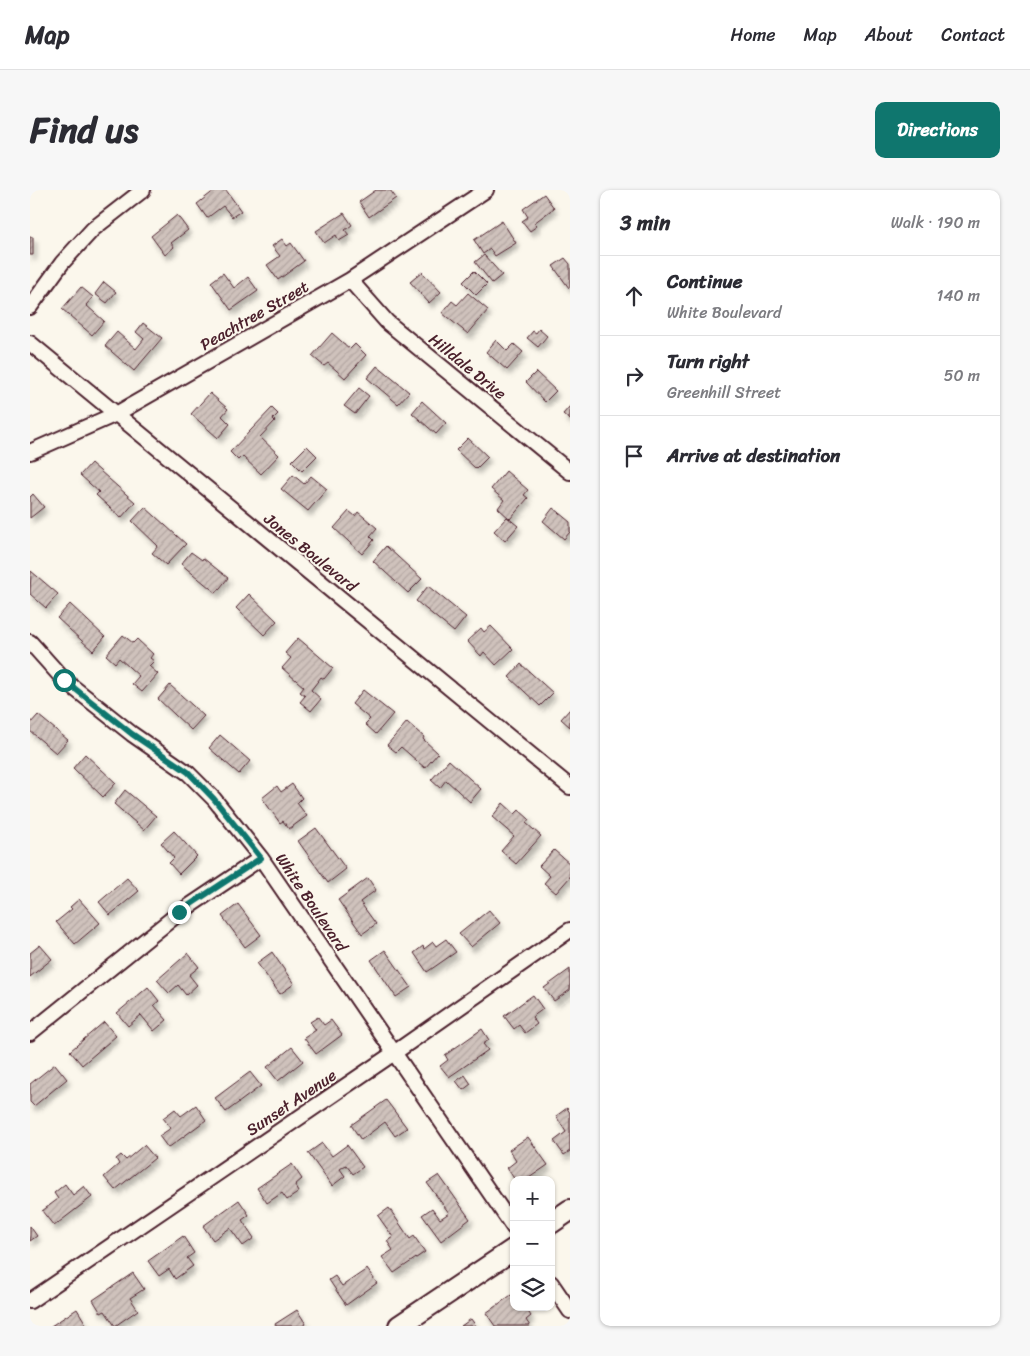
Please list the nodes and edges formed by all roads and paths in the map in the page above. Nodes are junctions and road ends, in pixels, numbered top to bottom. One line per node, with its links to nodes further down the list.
1 (143, 190): 4 (street)
2 (486, 190): 3 (street, Peachtree Street)
3 (350, 280): 6 (street, Peachtree Street); 8 (street, Hilldale Drive)
4 (30, 307)
5 (30, 343): 6 (street, Jones Boulevard)
6 (116, 414): 7 (street, Peachtree Street); 10 (street, Jones Boulevard)
7 (30, 452)
8 (570, 472)
9 (30, 642): 11 (street, White Boulevard)
10 (570, 787)
11 (261, 858): 13 (street); 14 (street, White Boulevard)
12 (570, 930): 14 (street, Sunset Avenue)
13 (30, 1033)
14 (394, 1052): 17 (street, White Boulevard); 20 (street, Sunset Avenue)
15 (570, 1210): 16 (street)
16 (554, 1221)
17 (510, 1222)
18 (510, 1252): 22 (street)
19 (555, 1289): 21 (street)
20 (30, 1301)
21 (570, 1311)
22 (399, 1326)

